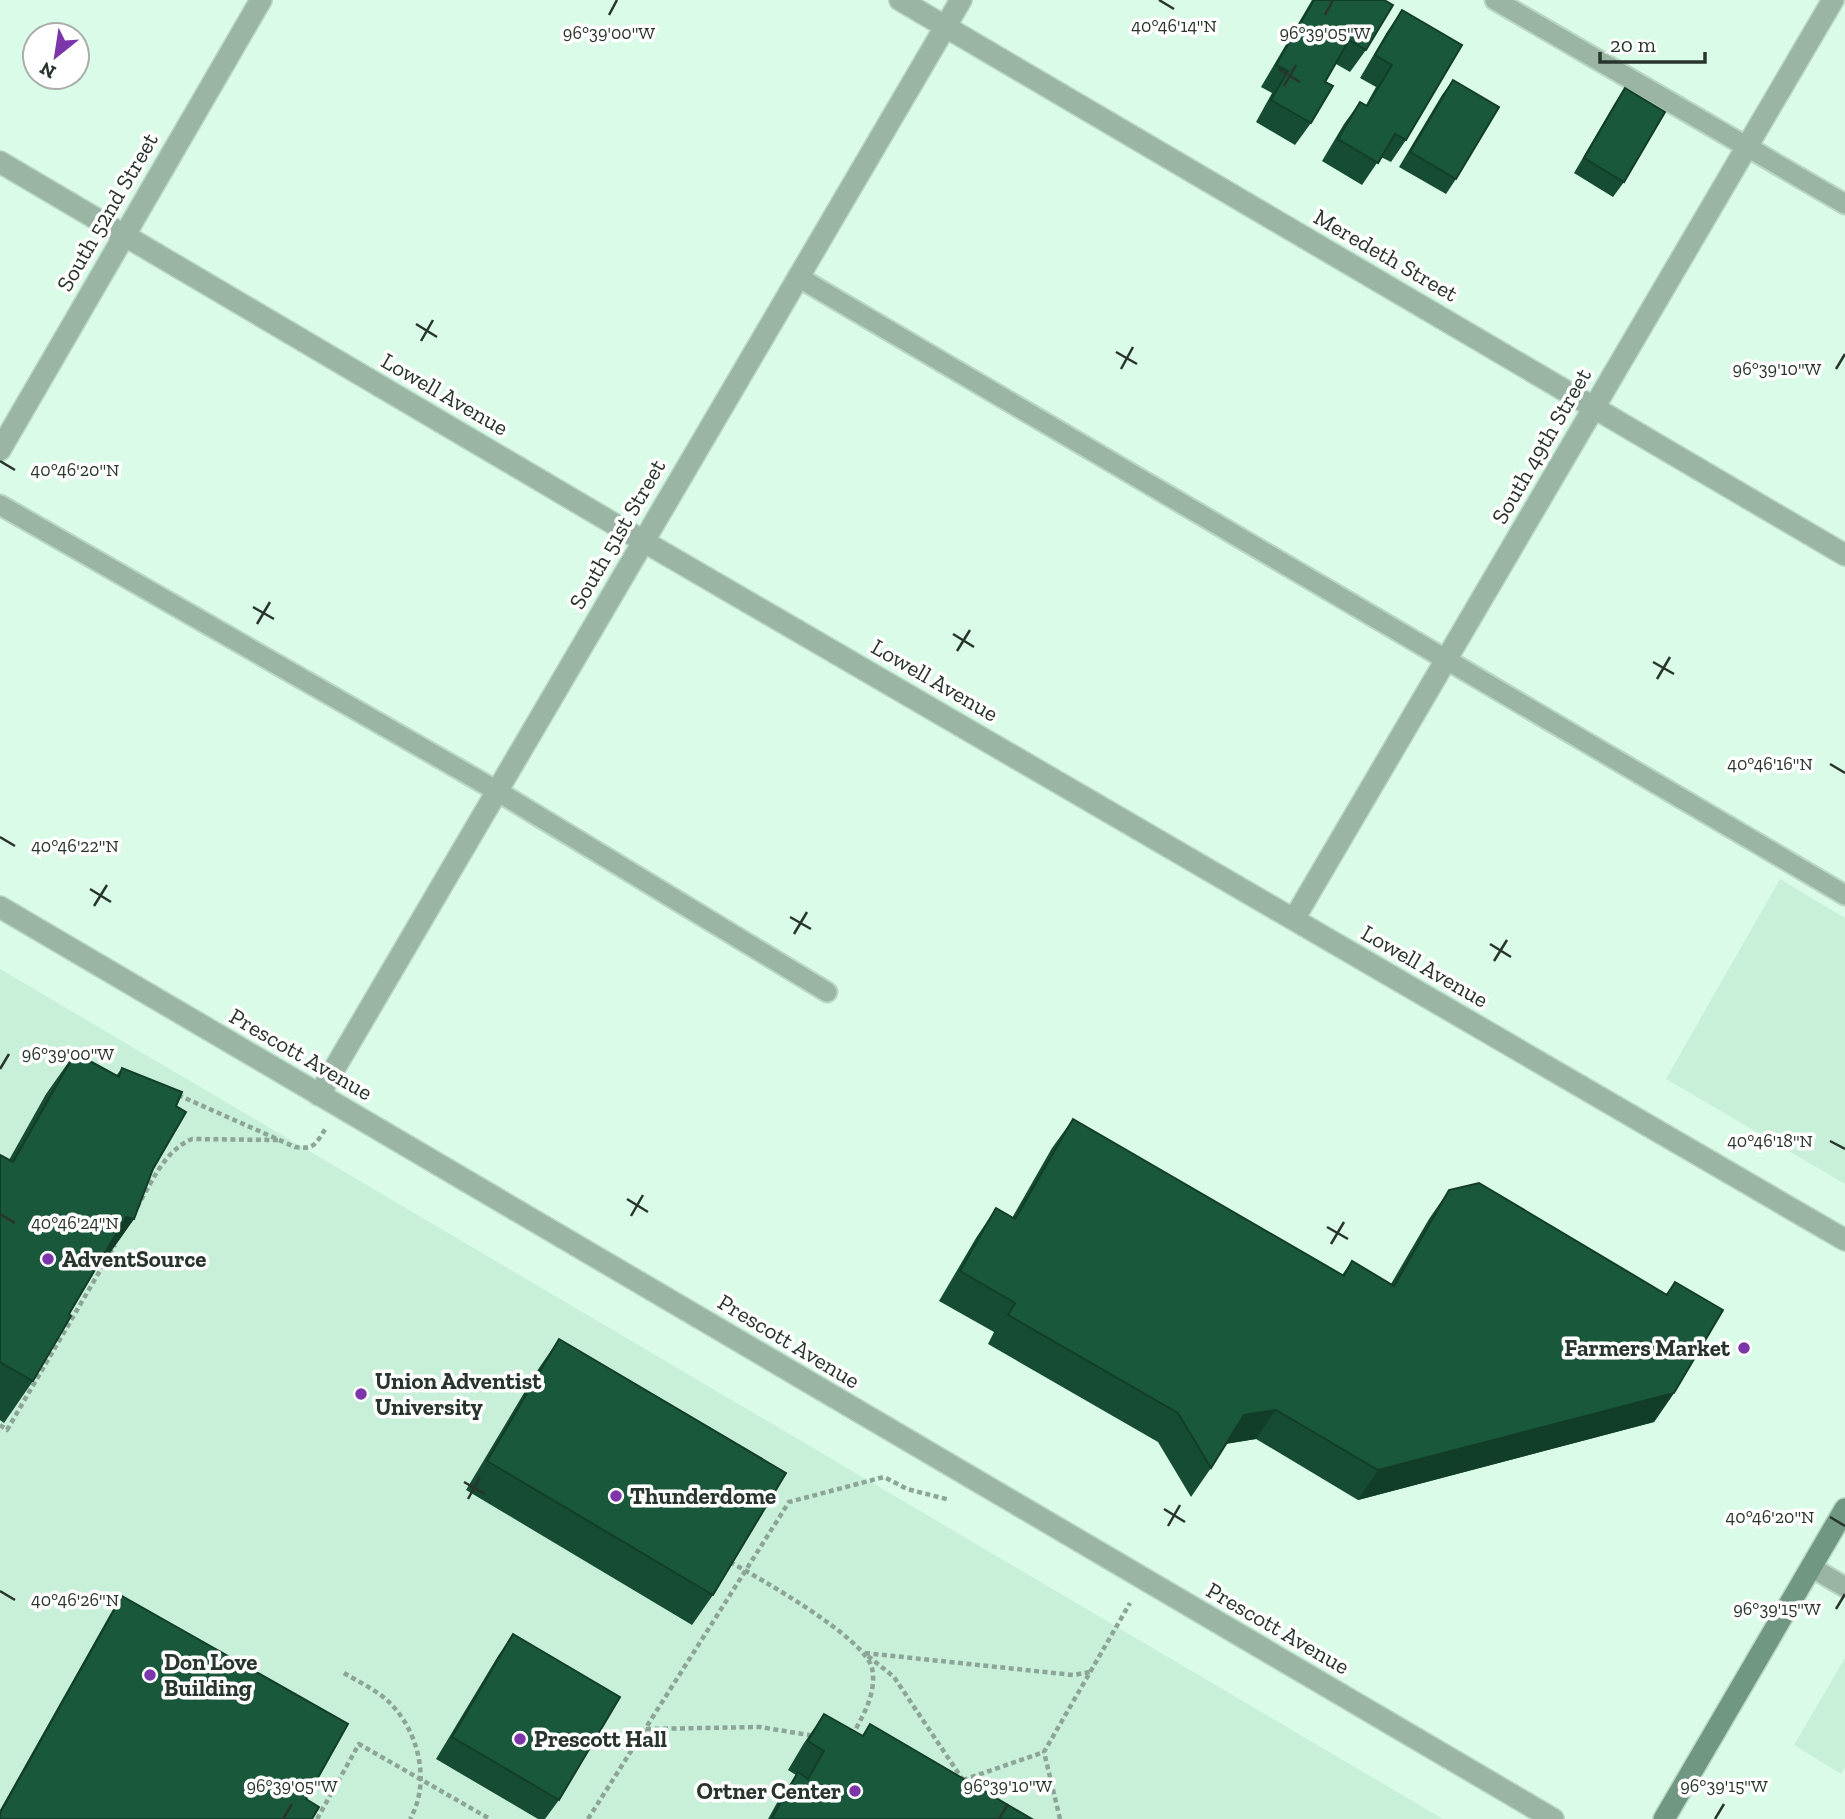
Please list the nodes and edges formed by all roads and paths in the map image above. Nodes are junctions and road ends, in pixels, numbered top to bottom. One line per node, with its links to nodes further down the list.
1 (261, 0): 10 (street, South 52nd Street)
2 (900, 0): 6 (street, Meredeth Street)
3 (961, 0): 6 (street, South 51st Street)
4 (1495, 0): 7 (lane)
5 (1833, 0): 7 (street, South 49th Street)
6 (945, 26): 11 (street, South 51st Street); 12 (street, Meredeth Street)
7 (1747, 147): 9 (lane); 12 (street, South 49th Street)
8 (0, 162): 10 (street, Lowell Avenue)
9 (1845, 204)
10 (123, 236): 13 (street, South 52nd Street); 15 (street, Lowell Avenue)
11 (798, 277): 15 (street, South 51st Street); 17 (lane)
12 (1594, 408): 16 (street, Meredeth Street); 17 (street, South 49th Street)
13 (0, 450)
14 (0, 505): 18 (lane)
15 (643, 541): 18 (street, South 51st Street); 21 (street, Lowell Avenue)
16 (1845, 555)
17 (1446, 660): 19 (lane); 21 (street, South 49th Street)
18 (496, 791): 22 (lane); 24 (street, South 51st Street)
19 (1845, 895)
20 (0, 907): 24 (street, Prescott Avenue)
21 (1294, 919): 28 (street, Lowell Avenue)
22 (827, 992)
23 (174, 1093): 26 (path)
24 (319, 1095): 25 (street, Prescott Avenue)
25 (339, 1107): 26 (path); 31 (street, Prescott Avenue)
26 (280, 1140): 27 (path)
27 (136, 1209)
28 (1845, 1240)
29 (116, 1243): 30 (path)
30 (0, 1426)
31 (979, 1483): 35 (path); 36 (street, Prescott Avenue)
32 (1845, 1509): 34 (main road)
33 (730, 1562): 35 (path)
34 (1811, 1567): 37 (lane); 54 (main road)
35 (745, 1570): 38 (path); 41 (path)
36 (1143, 1580): 39 (path); 53 (street, Prescott Avenue)
37 (1845, 1587)
38 (864, 1653): 39 (path); 43 (path); 46 (path)
39 (1090, 1672): 44 (path)
40 (344, 1673): 45 (path)
41 (645, 1729): 42 (path); 51 (path)
42 (824, 1737)
43 (849, 1741)
44 (1044, 1752): 46 (path); 52 (path)
45 (422, 1779): 48 (path); 49 (path); 50 (path)
46 (963, 1780): 47 (path)
47 (957, 1790)
48 (317, 1819)
49 (410, 1819)
50 (490, 1819)
51 (588, 1819)
52 (1060, 1819)
53 (1553, 1819)
54 (1664, 1819)

